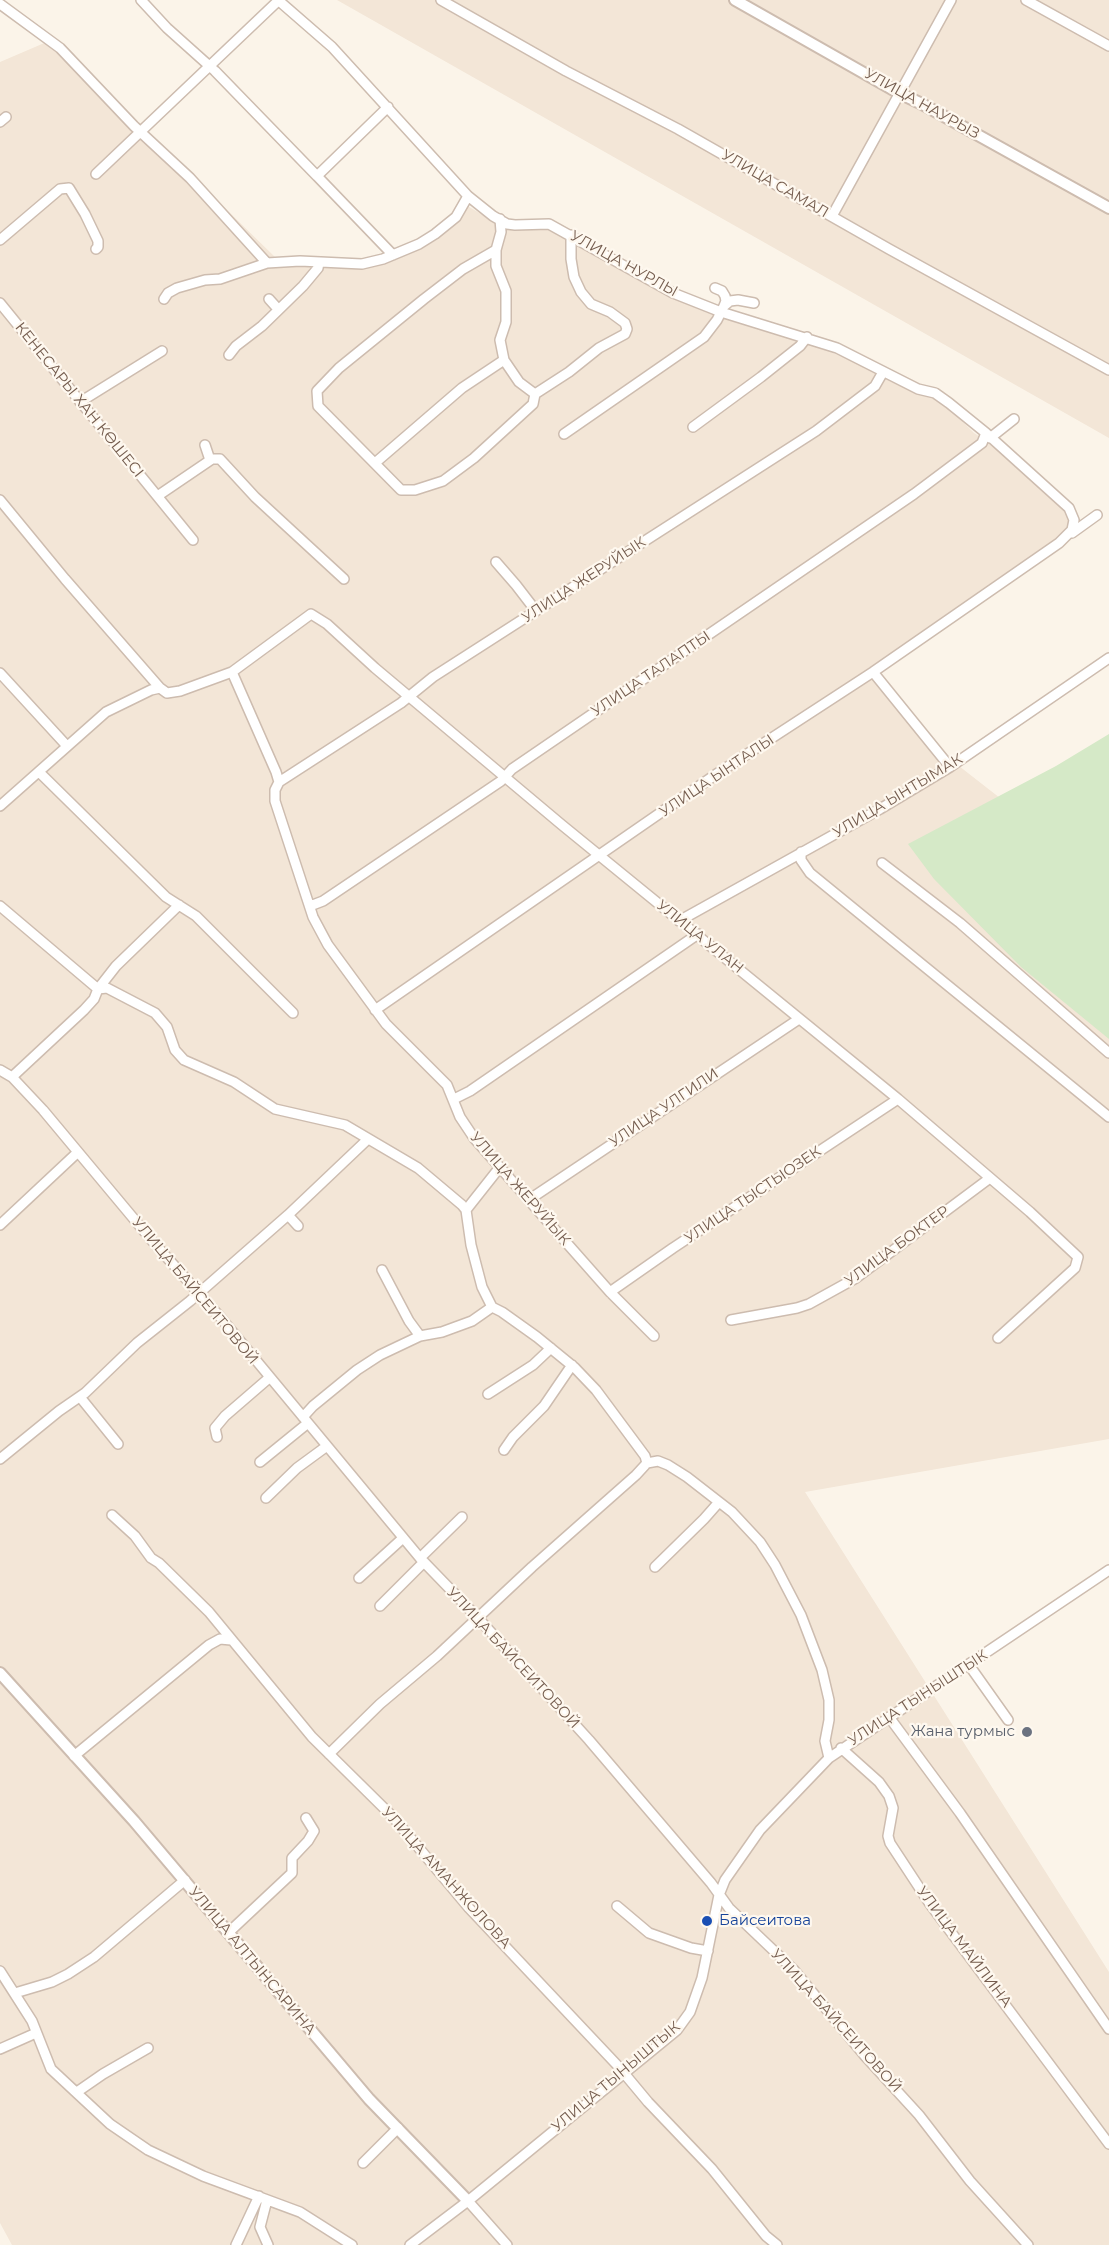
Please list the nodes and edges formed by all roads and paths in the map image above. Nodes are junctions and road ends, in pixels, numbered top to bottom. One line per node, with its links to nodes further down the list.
1 (141, 0): 9 (street)
2 (278, 0): 9 (street); 11 (street, УЛИЦА НУРЛЫ)
3 (441, 0): 17 (street, УЛИЦА САМАЛ)
4 (735, 0): 10 (street, УЛИЦА НАУРЫЗ)
5 (951, 0): 10 (street)
6 (1026, 0): 8 (street)
7 (0, 4): 12 (street)
8 (1108, 41)
9 (208, 67): 12 (street); 14 (street)
10 (899, 93): 16 (street, УЛИЦА НАУРЫЗ); 17 (street)
11 (388, 107): 14 (street); 15 (street, УЛИЦА НУРЛЫ)
12 (140, 131): 13 (street); 24 (street)
13 (96, 174)
14 (317, 176): 23 (street)
15 (468, 196): 18 (street, УЛИЦА НУРЛЫ); 23 (street)
16 (1109, 207)
17 (832, 216): 37 (street, УЛИЦА САМАЛ)
18 (500, 219): 19 (street, УЛИЦА НУРЛЫ); 22 (street)
19 (571, 236): 32 (street, УЛИЦА НУРЛЫ); 39 (street)
20 (0, 240): 21 (street)
21 (96, 249)
22 (496, 250): 36 (street); 47 (street)
23 (393, 255): 25 (street)
24 (267, 263): 25 (street); 27 (street)
25 (319, 263): 31 (street)
26 (716, 288): 32 (street)
27 (164, 299)
28 (269, 299): 31 (street)
29 (0, 303): 40 (street, КЕНЕСАРЫ ХАН КӨШЕСІ)
30 (754, 303): 32 (street)
31 (278, 309): 35 (street)
32 (722, 309): 33 (street, УЛИЦА НУРЛЫ); 43 (street)
33 (807, 338): 38 (street, УЛИЦА НУРЛЫ); 42 (street)
34 (162, 351): 40 (street)
35 (229, 355)
36 (504, 360): 39 (street); 47 (street)
37 (1109, 370)
38 (883, 372): 44 (street, УЛИЦА НУРЛЫ); 55 (street, УЛИЦА ЖЕРУЙЫК)
39 (535, 394): 47 (street)
40 (80, 402): 48 (street, КЕНЕСАРЫ ХАН КӨШЕСІ)
41 (1014, 419): 44 (street, УЛИЦА ТАЛАПТЫ)
42 (693, 427)
43 (564, 434)
44 (988, 436): 51 (street, УЛИЦА НУРЛЫ); 65 (street, УЛИЦА ТАЛАПТЫ)
45 (205, 445): 46 (street)
46 (210, 460): 48 (street); 54 (street)
47 (375, 463)
48 (159, 495): 52 (street, КЕНЕСАРЫ ХАН КӨШЕСІ)
49 (0, 500): 60 (street)
50 (1096, 515): 51 (street)
51 (1067, 537): 58 (street, УЛИЦА ЫНТАЛЫ)
52 (193, 540)
53 (496, 562): 55 (street)
54 (344, 579)
55 (536, 612): 61 (street, УЛИЦА ЖЕРУЙЫК)
56 (1109, 658): 63 (street, УЛИЦА ЫНТЫМАК)
57 (232, 672): 60 (street); 61 (street, УЛИЦА УЛАН); 66 (street, УЛИЦА ЖЕРУЙЫК)
58 (873, 672): 63 (street); 69 (street, УЛИЦА ЫНТАЛЫ)
59 (0, 673): 62 (street)
60 (160, 688): 62 (street)
61 (408, 695): 65 (street, УЛИЦА УЛАН); 66 (street, УЛИЦА ЖЕРУЙЫК)
62 (67, 746): 64 (street)
63 (950, 767): 68 (street, УЛИЦА ЫНТЫМАК)
64 (39, 772): 67 (street); 71 (street)
65 (505, 775): 69 (street, УЛИЦА УЛАН); 73 (street, УЛИЦА ТАЛАПТЫ)
66 (279, 782): 73 (street, УЛИЦА ЖЕРУЙЫК)
67 (0, 806)
68 (801, 852): 74 (street, УЛИЦА ЫНТЫМАК); 85 (street)
69 (601, 856): 74 (street, УЛИЦА УЛАН); 77 (street, УЛИЦА ЫНТАЛЫ)
70 (882, 863): 80 (street)
71 (179, 905): 76 (street); 78 (street)
72 (0, 906): 76 (street)
73 (310, 906): 77 (street, УЛИЦА ЖЕРУЙЫК)
74 (679, 921): 75 (street, УЛИЦА УЛАН)
75 (698, 934): 79 (street, УЛИЦА УЛАН); 83 (street)
76 (98, 989): 82 (street); 86 (street)
77 (375, 1010): 83 (street, УЛИЦА ЖЕРУЙЫК)
78 (293, 1013)
79 (799, 1019): 84 (street, УЛИЦА УЛАН); 90 (street, УЛИЦА УЛГИЛИ)
80 (1109, 1053)
81 (0, 1070): 82 (street, УЛИЦА БАЙСЕИТОВОЙ)
82 (12, 1077): 87 (street, УЛИЦА БАЙСЕИТОВОЙ)
83 (454, 1099): 88 (street, УЛИЦА ЖЕРУЙЫК)
84 (898, 1099): 89 (street, УЛИЦА УЛАН); 97 (street, УЛИЦА ТЫСТЫОЗЕК)
85 (1109, 1117)
86 (367, 1140): 91 (street); 92 (street)
87 (78, 1152): 93 (street); 96 (street, УЛИЦА БАЙСЕИТОВОЙ)
88 (500, 1167): 90 (street, УЛИЦА ЖЕРУЙЫК); 91 (street)
89 (990, 1178): 99 (street, УЛИЦА БОКТЕР); 102 (street, УЛИЦА УЛАН)
90 (530, 1199): 97 (street, УЛИЦА ЖЕРУЙЫК)
91 (466, 1210): 98 (street)
92 (288, 1215): 94 (street); 96 (street)
93 (0, 1225)
94 (298, 1226)
95 (382, 1270): 100 (street)
96 (198, 1292): 105 (street, УЛИЦА БАЙСЕИТОВОЙ); 107 (street)
97 (610, 1292): 101 (street, УЛИЦА ЖЕРУЙЫК)
98 (492, 1307): 100 (street); 103 (street)
99 (731, 1320)
100 (420, 1336): 108 (street)
101 (654, 1336)
102 (998, 1338)
103 (551, 1348): 104 (street); 106 (street)
104 (572, 1365): 112 (street); 115 (street)
105 (269, 1378): 108 (street, УЛИЦА БАЙСЕИТОВОЙ); 109 (street)
106 (488, 1394)
107 (80, 1397): 110 (street); 113 (street)
108 (306, 1420): 111 (street, УЛИЦА БАЙСЕИТОВОЙ); 114 (street)
109 (217, 1437)
110 (118, 1444)
111 (327, 1446): 116 (street); 120 (street, УЛИЦА БАЙСЕИТОВОЙ)
112 (504, 1450)
113 (0, 1459)
114 (260, 1462)
115 (647, 1463): 117 (street); 126 (street)
116 (266, 1498)
117 (719, 1502): 122 (street); 135 (street)
118 (112, 1515): 127 (street, УЛИЦА АМАНЖОЛОВА)
119 (462, 1517): 121 (street)
120 (403, 1538): 121 (street, УЛИЦА БАЙСЕИТОВОЙ); 124 (street)
121 (422, 1560): 125 (street); 126 (street, УЛИЦА БАЙСЕИТОВОЙ)
122 (654, 1567)
123 (1109, 1570): 128 (street, УЛИЦА ТЫНЫШТЫК)
124 (359, 1578)
125 (380, 1606)
126 (478, 1618): 133 (street); 138 (street, УЛИЦА БАЙСЕИТОВОЙ)
127 (231, 1640): 133 (street, УЛИЦА АМАНЖОЛОВА); 134 (street)
128 (969, 1665): 130 (street, УЛИЦА ТЫНЫШТЫК); 131 (street)
129 (0, 1673): 134 (street, УЛИЦА АЛТЫНСАРИНА)
130 (889, 1717): 132 (street, УЛИЦА ТЫНЫШТЫК); 144 (street)
131 (1008, 1720)
132 (841, 1748): 135 (street, УЛИЦА ТЫНЫШТЫК); 151 (street, УЛИЦА МАЙЛИНА)
133 (328, 1754): 148 (street, УЛИЦА АМАНЖОЛОВА)
134 (74, 1756): 137 (street, УЛИЦА АЛТЫНСАРИНА)
135 (829, 1758): 138 (street, УЛИЦА ТЫНЫШТЫК)
136 (306, 1818): 140 (street)
137 (184, 1880): 140 (street, УЛИЦА АЛТЫНСАРИНА); 143 (street)
138 (719, 1895): 141 (street, УЛИЦА ТЫНЫШТЫК); 161 (street, УЛИЦА БАЙСЕИТОВОЙ)
139 (617, 1906): 141 (street)
140 (228, 1933): 150 (street, УЛИЦА АЛТЫНСАРИНА)
141 (708, 1951): 148 (street, УЛИЦА ТЫНЫШТЫК)
142 (0, 1971): 143 (street)
143 (15, 1993): 145 (street)
144 (1109, 2029)
145 (36, 2033): 147 (street); 149 (street)
146 (148, 2048): 149 (street)
147 (0, 2049)
148 (623, 2074): 154 (street, УЛИЦА ТЫНЫШТЫК); 160 (street, УЛИЦА АМАНЖОЛОВА)
149 (77, 2092): 153 (street)
150 (398, 2128): 152 (street); 154 (street, УЛИЦА АЛТЫНСАРИНА)
151 (1109, 2144)
152 (363, 2163)
153 (263, 2198): 155 (street); 156 (street); 157 (street)
154 (468, 2201): 158 (street, УЛИЦА ТЫНЫШТЫК); 159 (street, УЛИЦА АЛТЫНСАРИНА)
155 (236, 2245)
156 (268, 2245)
157 (352, 2245)
158 (410, 2245)
159 (507, 2245)
160 (777, 2245)
161 (1028, 2245)

